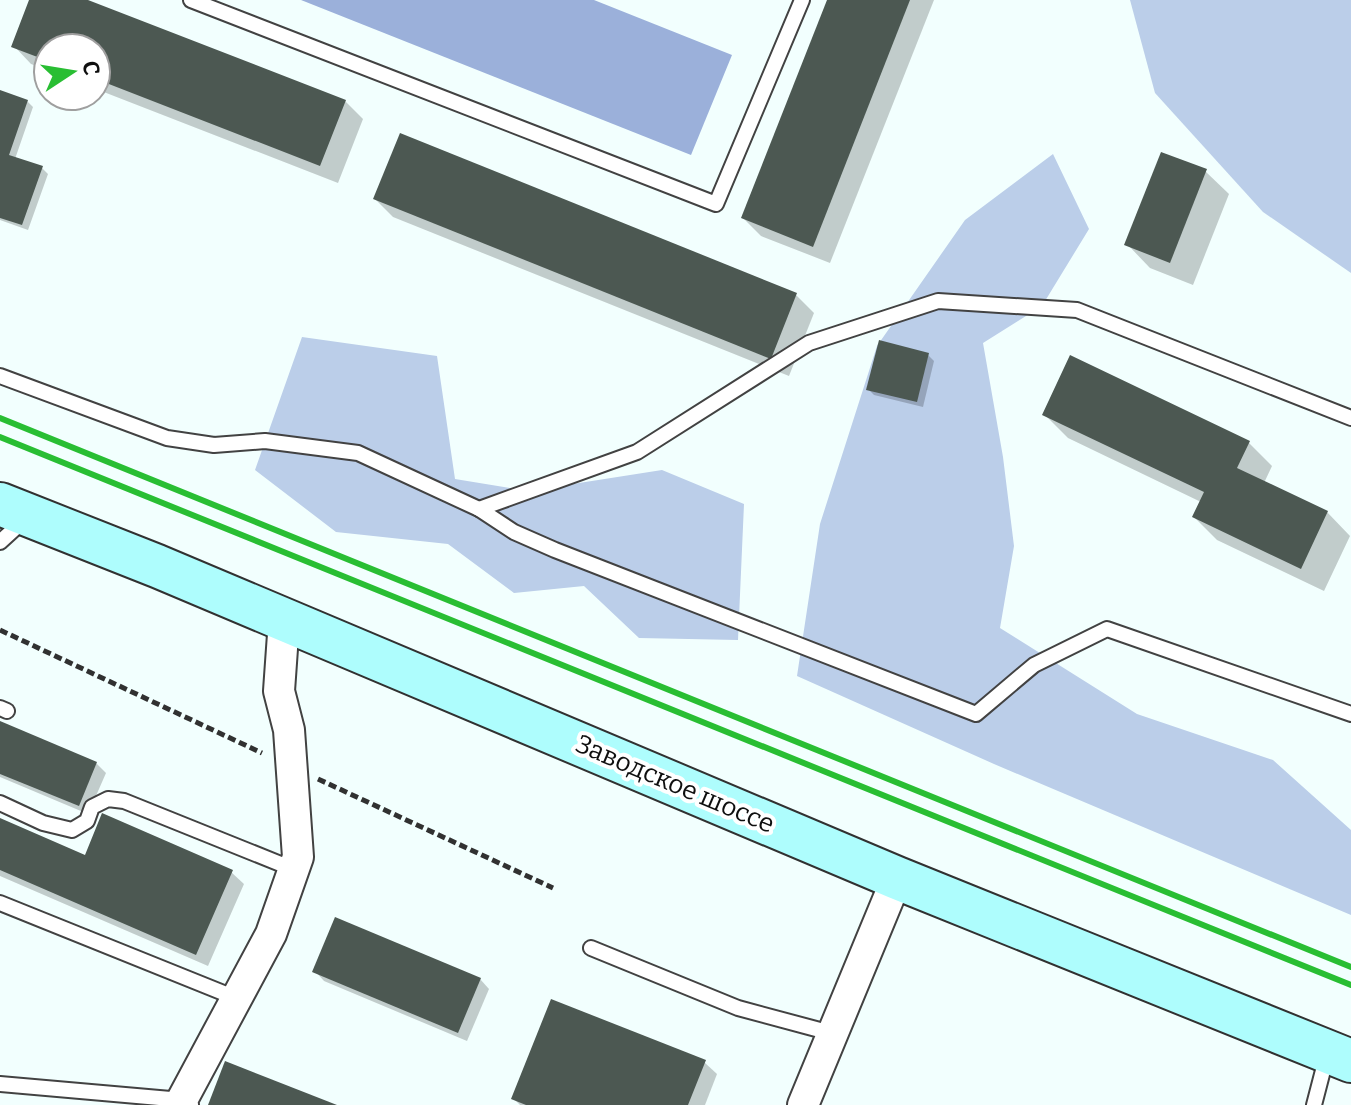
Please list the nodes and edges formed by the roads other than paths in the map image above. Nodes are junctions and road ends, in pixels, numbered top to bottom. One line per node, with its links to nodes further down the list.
1 (191, 0): 2 (lane)
2 (802, 0)
3 (0, 376): 5 (lane)
4 (1351, 418): 5 (lane)
5 (479, 509): 8 (lane)
6 (10, 521): 7 (main road, Заводское шоссе)
7 (284, 620): 10 (street); 11 (main road, Заводское шоссе)
8 (1351, 714)
9 (0, 803): 10 (lane)
10 (293, 869): 14 (street)
11 (897, 878): 15 (street); 16 (main road, Заводское шоссе)
12 (0, 903): 14 (lane)
13 (591, 948): 15 (lane)
14 (236, 998): 18 (street)
15 (831, 1033): 19 (street)
16 (1340, 1057): 20 (lane)
17 (0, 1084): 18 (lane)
18 (182, 1102)
19 (803, 1105)
20 (1314, 1105)

